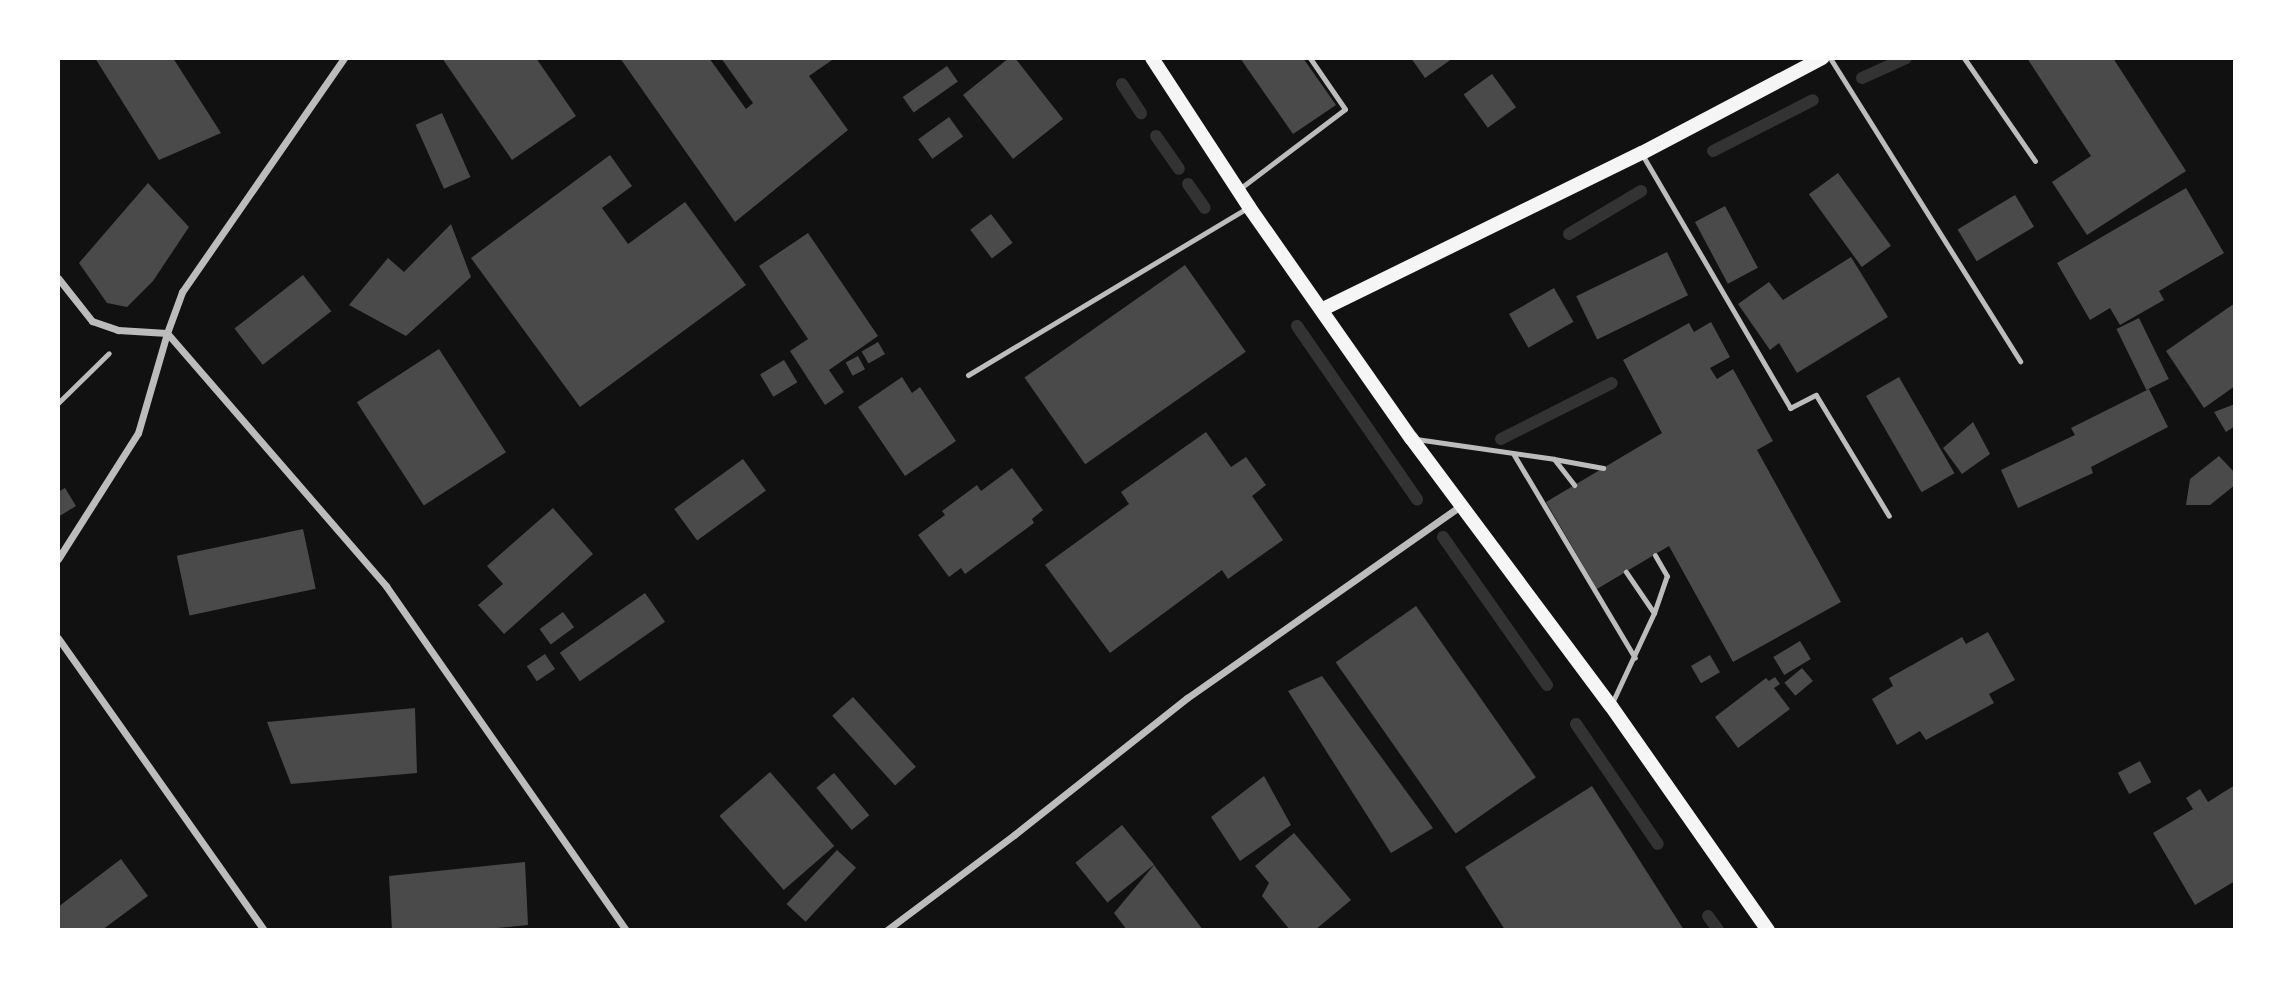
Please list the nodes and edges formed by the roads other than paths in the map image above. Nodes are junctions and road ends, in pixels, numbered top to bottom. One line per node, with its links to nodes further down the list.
1 (344, 58): 13 (street)
2 (1152, 58): 9 (main road)
3 (1310, 58): 9 (lane)
4 (1822, 58): 7 (main road)
5 (1830, 58): 15 (lane)
6 (1964, 58): 8 (lane)
7 (1642, 153): 12 (main road); 24 (lane)
8 (2035, 161)
9 (1238, 190): 10 (main road)
10 (1249, 207): 12 (main road); 16 (lane)
11 (58, 278): 13 (street)
12 (1323, 309): 18 (main road)
13 (167, 333): 26 (street); 33 (street)
14 (109, 353): 17 (lane)
15 (2020, 361)
16 (968, 375)
17 (58, 403)
18 (1411, 438): 19 (lane); 23 (main road)
19 (1514, 455): 20 (lane); 30 (lane)
20 (1554, 460): 21 (lane); 22 (lane)
21 (1603, 468)
22 (1574, 485)
23 (1463, 505): 31 (main road); 34 (street)
24 (1889, 516)
25 (1655, 555): 28 (lane)
26 (58, 559)
27 (1626, 572): 28 (lane)
28 (1654, 613): 30 (lane)
29 (58, 638): 32 (street)
30 (1635, 657): 31 (lane)
31 (1611, 706): 35 (main road)
32 (264, 930)
33 (626, 930)
34 (887, 930)
35 (1768, 930)

